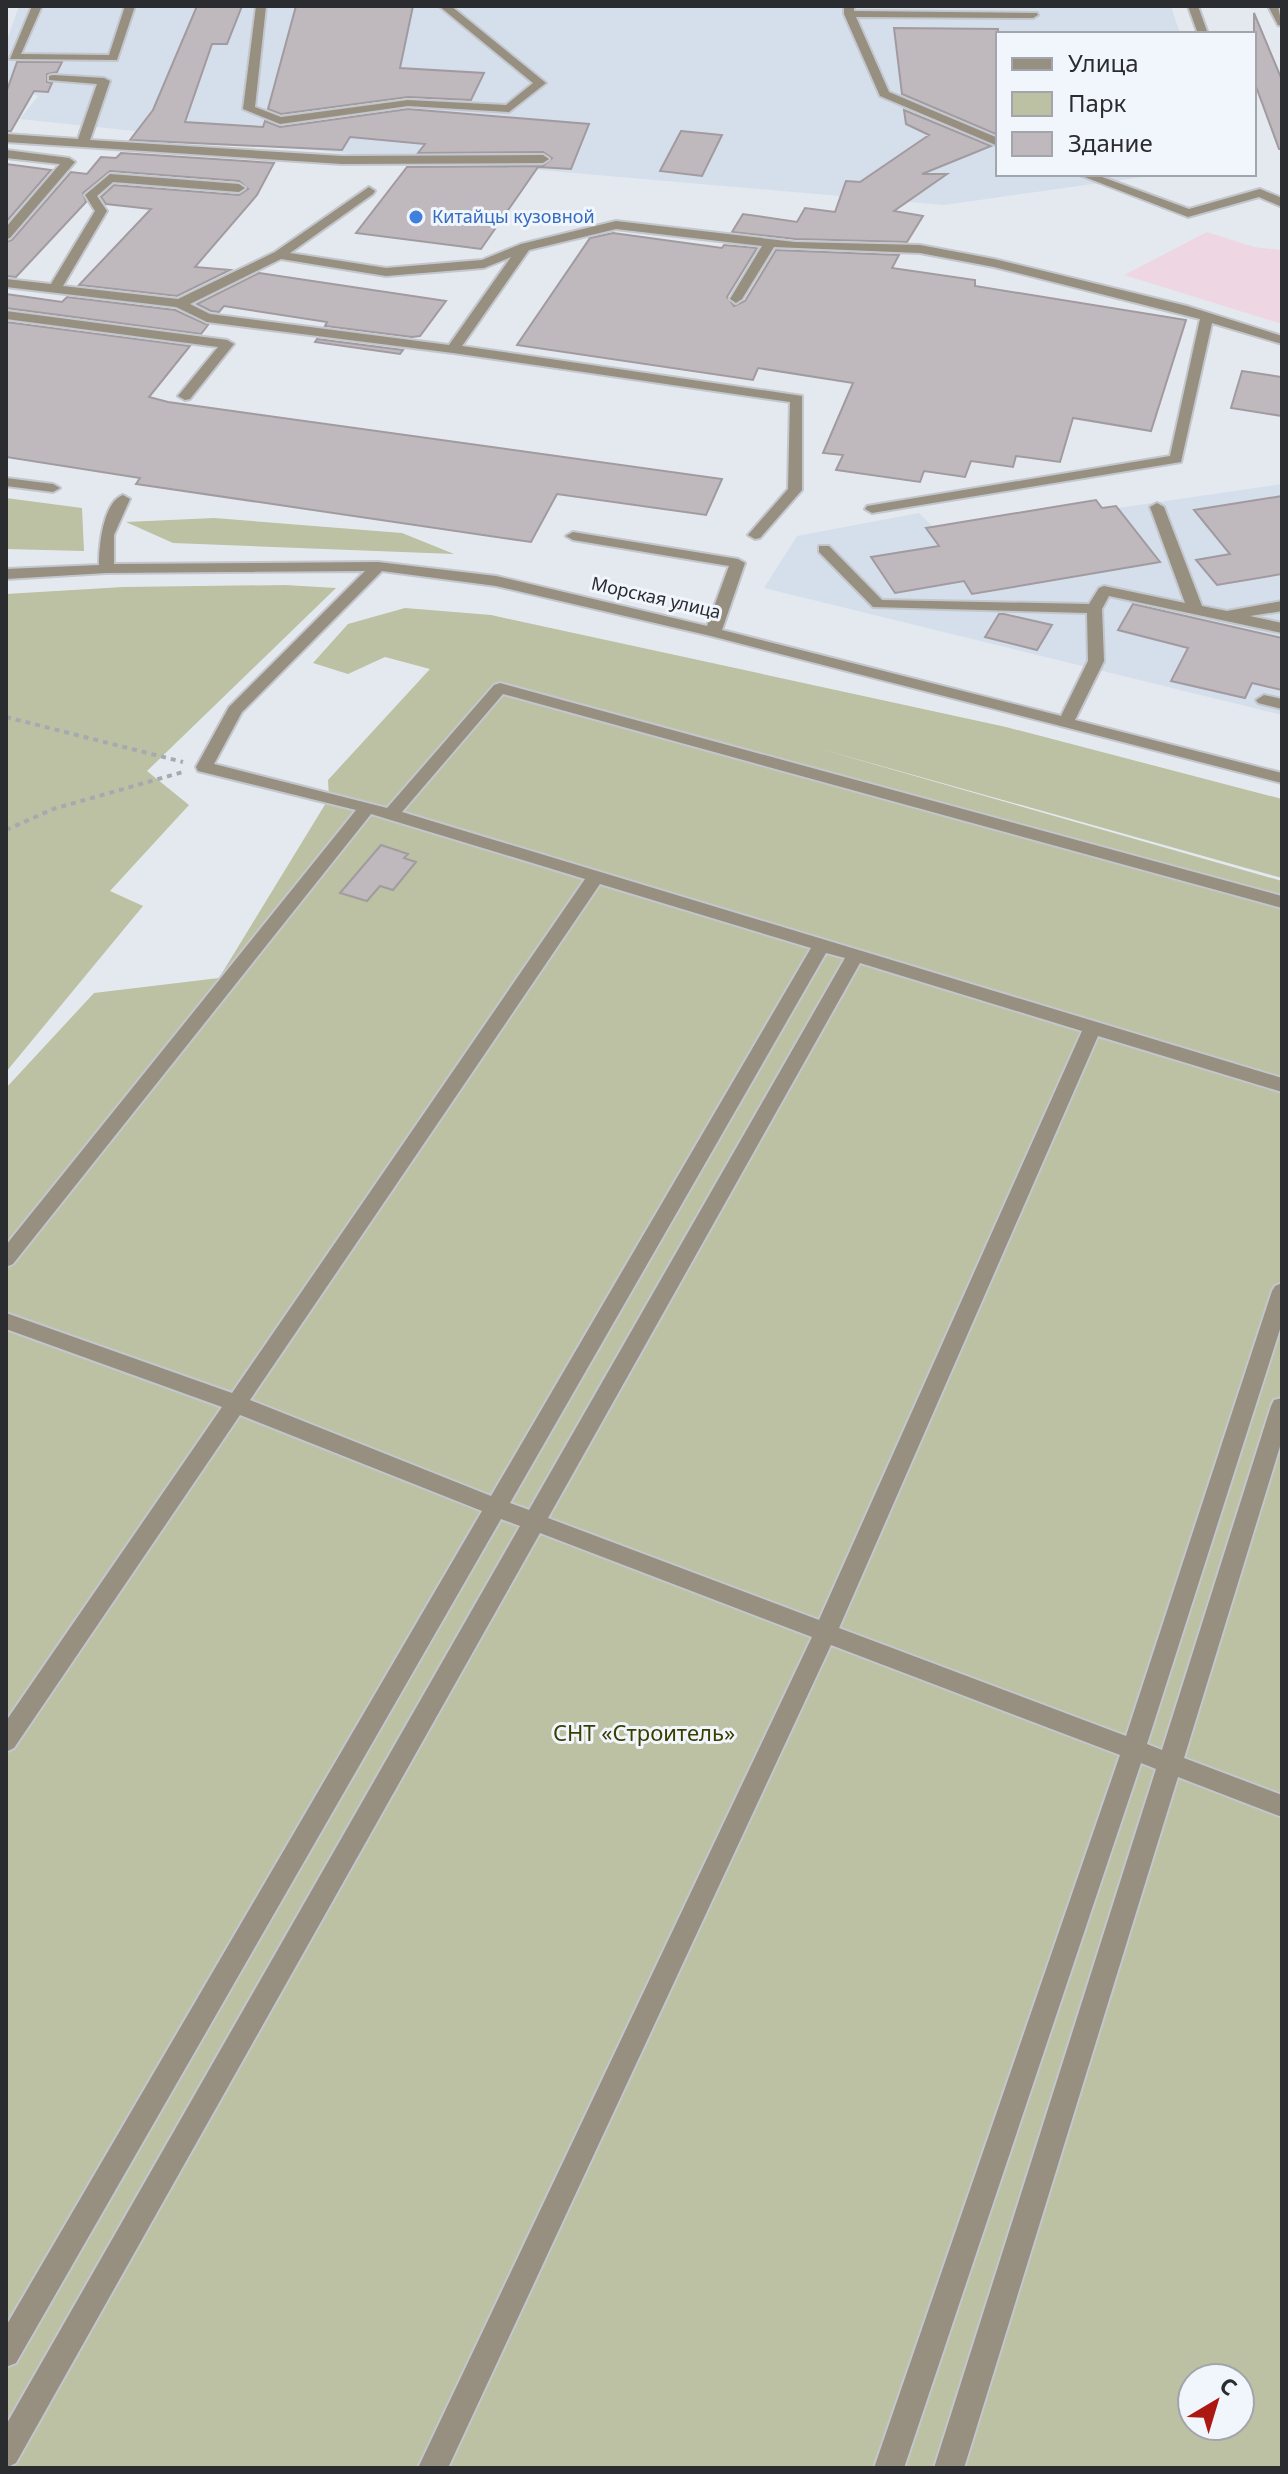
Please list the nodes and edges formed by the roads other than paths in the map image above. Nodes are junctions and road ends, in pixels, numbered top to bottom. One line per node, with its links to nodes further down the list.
1 (37, 6): 2 (street)
2 (130, 6)
3 (261, 6): 4 (street)
4 (444, 6)
5 (1193, 6): 10 (street)
6 (1273, 6): 9 (street)
7 (849, 10): 8 (street); 13 (street)
8 (1033, 15)
9 (1282, 23)
10 (1202, 32)
11 (53, 78): 14 (street)
12 (6, 138): 14 (street)
13 (996, 141)
14 (83, 142): 16 (street)
15 (6, 154): 21 (street)
16 (543, 159)
17 (1088, 176): 20 (street)
18 (239, 188): 26 (street)
19 (369, 191): 24 (street)
20 (1282, 203)
21 (6, 235)
22 (770, 243): 23 (street); 27 (street); 30 (street)
23 (525, 247): 24 (street); 32 (street)
24 (279, 255): 28 (street)
25 (6, 283): 26 (street)
26 (54, 290): 28 (street)
27 (736, 299)
28 (179, 303): 32 (street)
29 (6, 315): 33 (street)
30 (1207, 317): 31 (street); 38 (street)
31 (1282, 340)
32 (453, 349): 39 (street)
33 (185, 396)
34 (6, 482): 35 (street)
35 (53, 488)
36 (123, 499): 43 (street)
37 (1157, 507): 47 (street)
38 (872, 509)
39 (755, 535)
40 (573, 536): 50 (street)
41 (824, 549): 46 (street)
42 (378, 566): 43 (street, Морская улица); 50 (street, Морская улица); 55 (street)
43 (106, 569): 44 (street, Морская улица)
44 (6, 574)
45 (1282, 606): 48 (street)
46 (1094, 609): 47 (street); 53 (street)
47 (1195, 609): 48 (street)
48 (1227, 616): 49 (street)
49 (1282, 628)
50 (713, 632): 53 (street, Морская улица)
51 (1264, 700): 52 (street)
52 (1282, 704)
53 (1066, 722): 54 (street, Морская улица)
54 (1282, 778)
55 (367, 807): 56 (street); 63 (street)
56 (391, 814): 57 (street); 58 (street)
57 (597, 875): 59 (street); 66 (street)
58 (1282, 902)
59 (822, 944): 60 (street); 68 (street)
60 (856, 955): 61 (street); 69 (street)
61 (1093, 1027): 62 (street); 70 (street)
62 (1282, 1085)
63 (6, 1259)
64 (1282, 1291): 72 (street)
65 (6, 1321): 66 (street)
66 (234, 1403): 68 (street); 71 (street)
67 (1282, 1406): 73 (street)
68 (498, 1508): 69 (street); 75 (street)
69 (534, 1522): 70 (street); 76 (street)
70 (825, 1633): 72 (street); 77 (street)
71 (6, 1741)
72 (1133, 1751): 73 (street); 78 (street)
73 (1171, 1765): 74 (street); 79 (street)
74 (1282, 1806)
75 (6, 2353)
76 (6, 2453)
77 (433, 2468)
78 (889, 2468)
79 (949, 2468)

